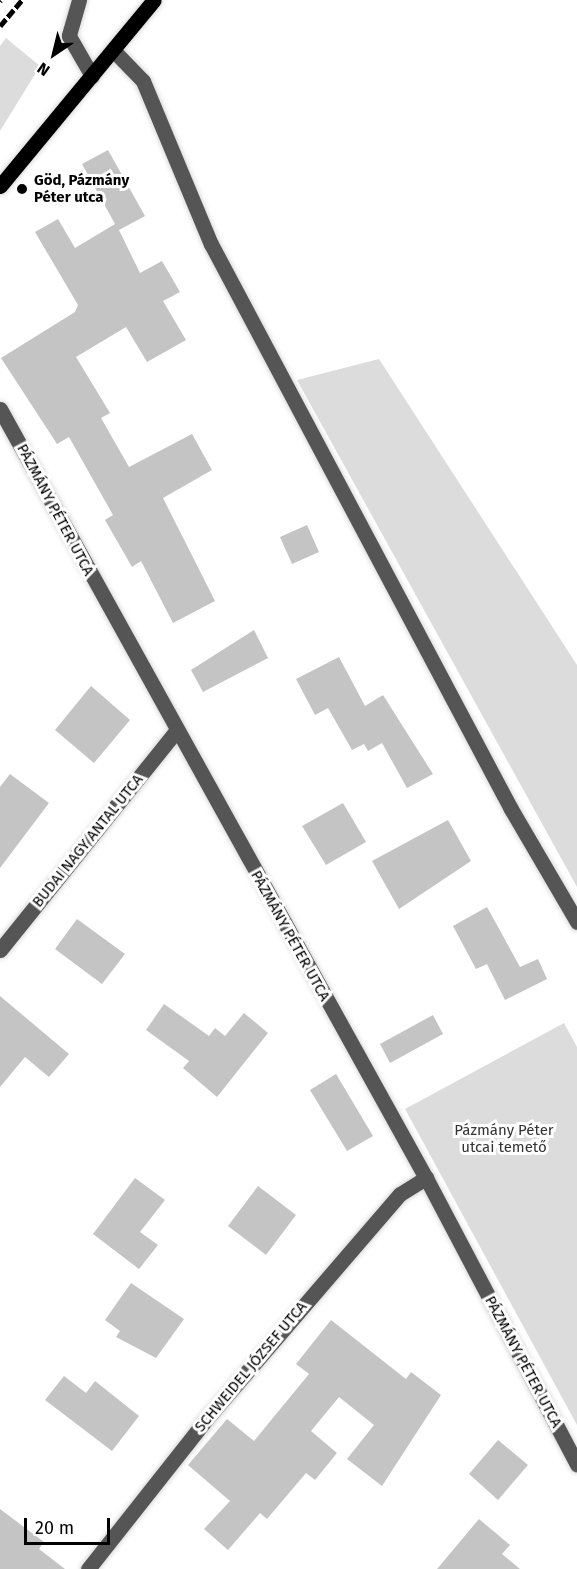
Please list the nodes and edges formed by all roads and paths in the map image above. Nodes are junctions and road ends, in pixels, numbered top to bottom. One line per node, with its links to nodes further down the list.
1 (79, 0): 4 (street)
2 (154, 0): 3 (main road)
3 (113, 50): 4 (main road); 8 (street)
4 (92, 76): 5 (main road)
5 (0, 186)
6 (0, 409): 7 (street, PÁZMÁNY PÉTER UTCA)
7 (175, 732): 9 (street, BUDAI NAGY ANTAL UTCA); 10 (street, PÁZMÁNY PÉTER UTCA)
8 (577, 922)
9 (0, 949)
10 (426, 1178): 11 (street, PÁZMÁNY PÉTER UTCA); 12 (street, SCHWEIDEL JÓZSEF UTCA)
11 (577, 1465)
12 (88, 1569)

